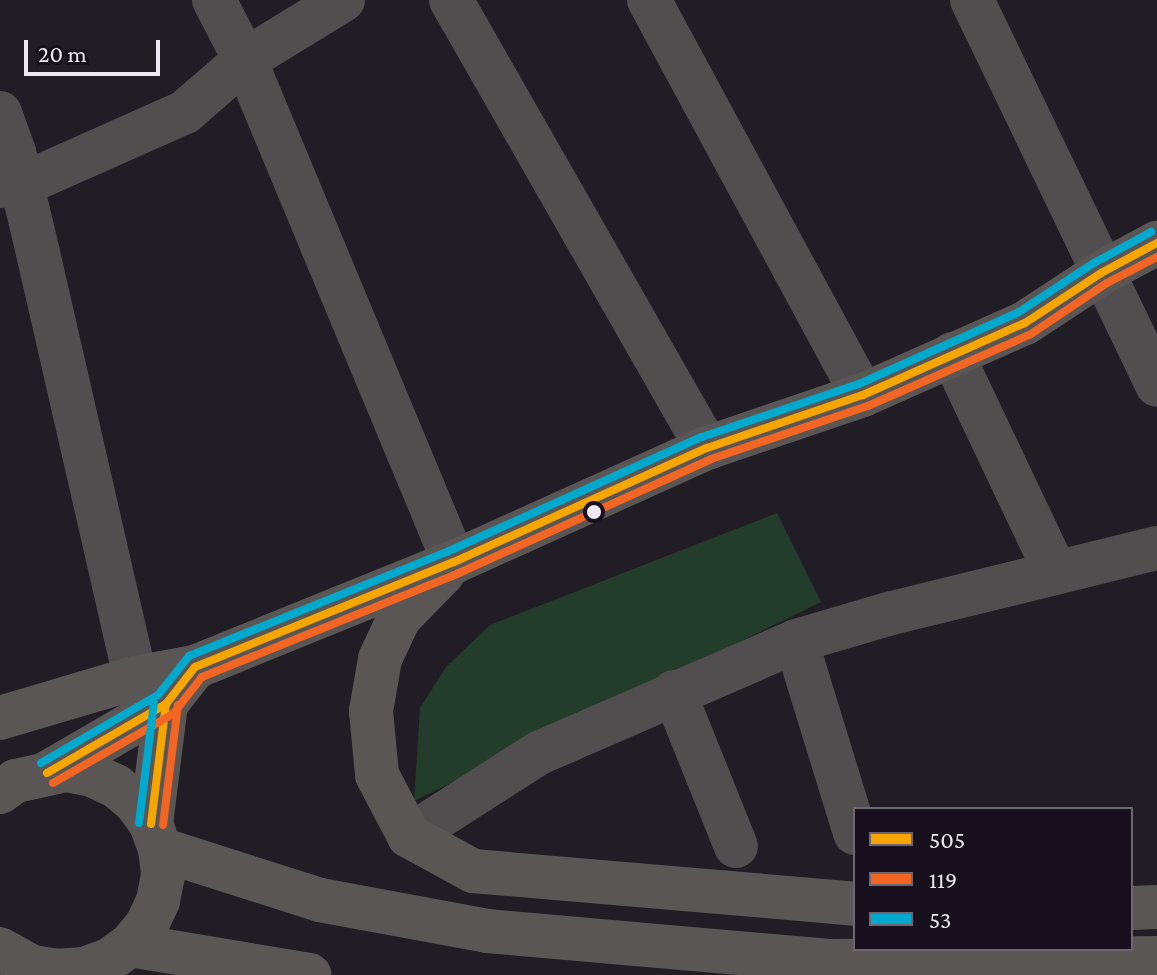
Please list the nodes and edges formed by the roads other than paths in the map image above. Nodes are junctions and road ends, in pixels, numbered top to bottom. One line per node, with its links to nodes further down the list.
1 (214, 0): 6 (street)
2 (343, 0): 6 (street)
3 (451, 0): 14 (street)
4 (649, 0): 13 (street)
5 (972, 0): 10 (street)
6 (245, 60): 8 (street); 16 (street)
7 (0, 113): 8 (street)
8 (11, 185): 19 (street)
9 (1157, 243): 10 (main road)
10 (1101, 273): 11 (main road); 12 (street)
11 (952, 354): 13 (main road); 17 (street)
12 (1157, 385)
13 (863, 395): 14 (main road)
14 (707, 448): 16 (main road)
15 (1157, 548): 17 (street)
16 (454, 562): 19 (main road); 24 (main road)
17 (1056, 573): 18 (street)
18 (796, 641): 20 (street); 23 (street)
19 (150, 691): 21 (main road); 22 (main road); 25 (main road)
20 (674, 692): 24 (street); 26 (street)
21 (0, 718)
22 (16, 783): 25 (main road)
23 (853, 826)
24 (409, 836): 27 (main road)
25 (156, 837): 30 (main road); 32 (main road)
26 (736, 846)
27 (853, 904)
28 (1157, 907): 29 (main road)
29 (1133, 908)
30 (130, 945): 31 (main road); 33 (main road)
31 (0, 949)
32 (1157, 958)
33 (310, 975)

